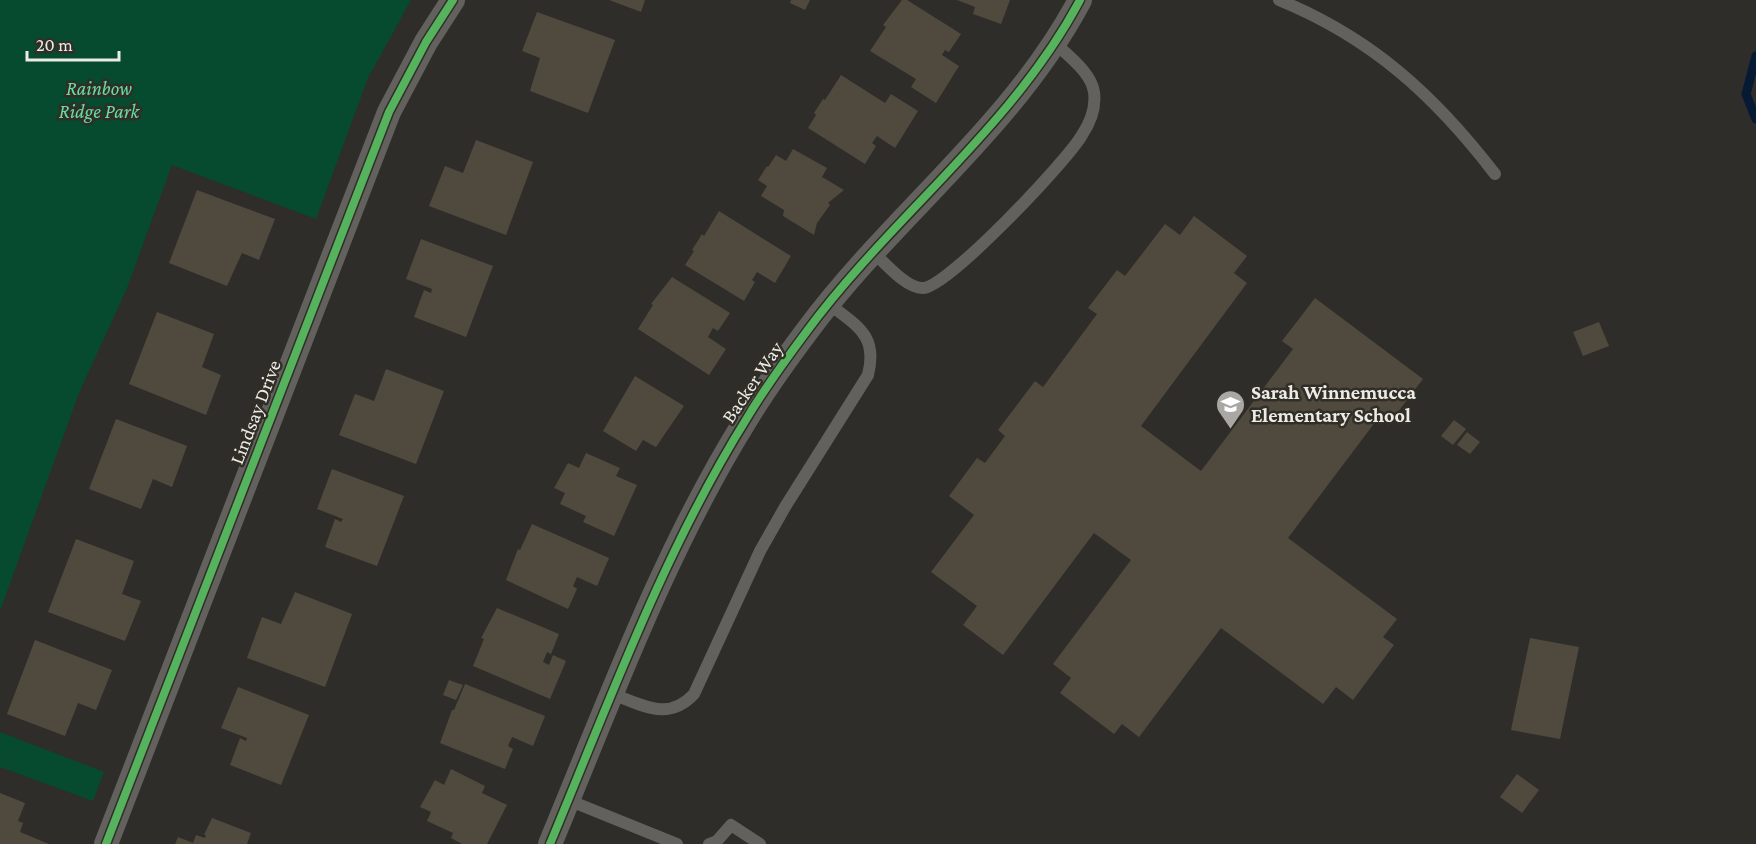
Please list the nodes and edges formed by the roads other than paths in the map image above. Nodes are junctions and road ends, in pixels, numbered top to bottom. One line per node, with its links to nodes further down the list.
1 (453, 0): 10 (street, Lindsay Drive)
2 (1080, 0): 4 (street, Backer Way)
3 (1279, 0): 5 (lane)
4 (1055, 43): 6 (street, Backer Way); 6 (lane)
5 (1495, 174)
6 (873, 252): 7 (street, Backer Way)
7 (829, 304): 8 (street, Backer Way); 8 (lane)
8 (612, 694): 9 (street, Backer Way)
9 (568, 800): 11 (street, Backer Way); 12 (lane)
10 (106, 844)
11 (550, 844)
12 (677, 844)
13 (709, 844): 14 (lane)
14 (759, 844)

